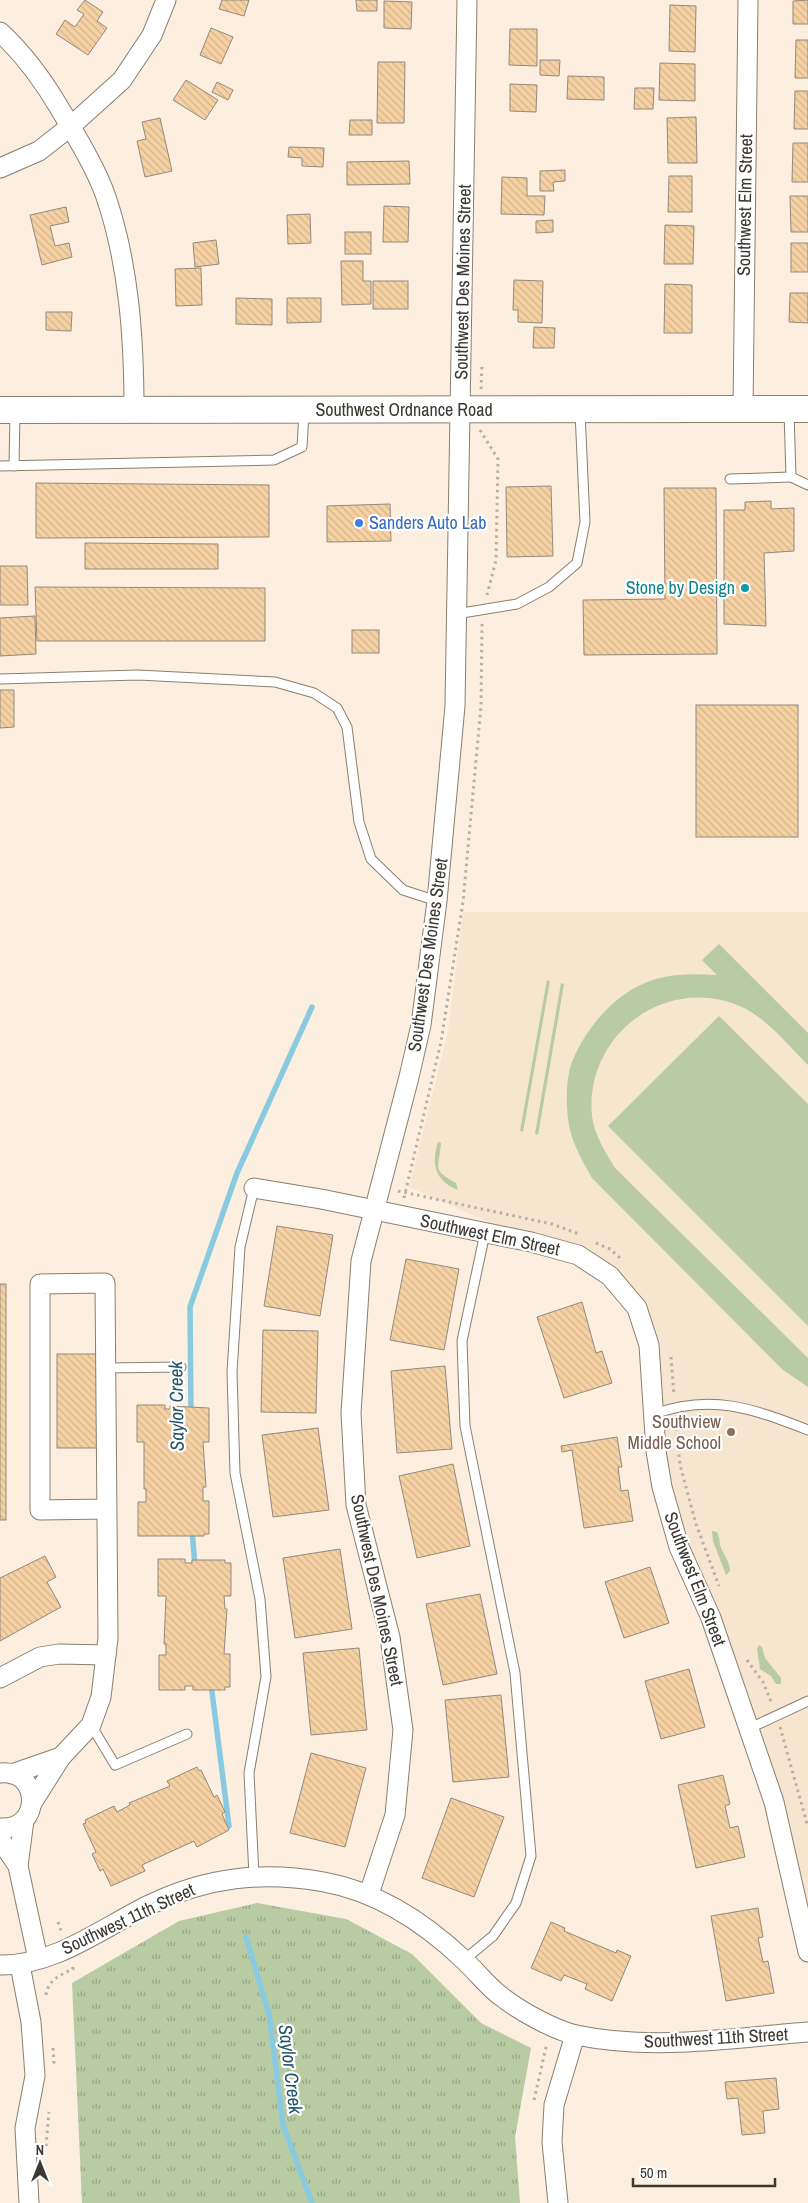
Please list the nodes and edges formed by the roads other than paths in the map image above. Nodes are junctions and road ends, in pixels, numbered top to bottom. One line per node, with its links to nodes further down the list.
1 (166, 0): 5 (street)
2 (467, 0): 12 (street, Southwest Des Moines Street)
3 (748, 0): 7 (street, Southwest Elm Street)
4 (0, 32): 5 (street)
5 (71, 126): 6 (street); 10 (street)
6 (0, 168)
7 (743, 409): 8 (street, Southwest Ordnance Road); 13 (street, Southwest Ordnance Road)
8 (798, 409): 16 (lane)
9 (7, 410): 10 (street, Southwest Ordnance Road); 15 (lane)
10 (134, 410): 11 (street, Southwest Ordnance Road)
11 (304, 410): 12 (street, Southwest Ordnance Road); 15 (lane)
12 (462, 410): 13 (street, Southwest Ordnance Road); 19 (street, Southwest Des Moines Street)
13 (580, 410): 19 (lane)
14 (0, 466): 15 (lane)
15 (14, 466)
16 (791, 477): 17 (lane); 18 (lane)
17 (730, 479)
18 (808, 485)
19 (456, 614): 21 (street, Southwest Des Moines Street)
20 (0, 679): 21 (lane)
21 (437, 901): 23 (street, Southwest Des Moines Street)
22 (254, 1188): 23 (street, Southwest Elm Street); 43 (lane)
23 (374, 1210): 24 (street, Southwest Elm Street); 44 (street, Southwest Des Moines Street)
24 (485, 1233): 27 (street, Southwest Elm Street); 47 (lane)
25 (181, 1367): 26 (lane)
26 (106, 1368): 29 (street); 29 (street)
27 (654, 1414): 28 (lane); 34 (street, Southwest Elm Street)
28 (808, 1430)
29 (107, 1509): 30 (street)
30 (106, 1655): 31 (street); 33 (street)
31 (0, 1678)
32 (808, 1701): 34 (lane)
33 (91, 1725): 35 (lane); 36 (street)
34 (750, 1728): 45 (street, Southwest Elm Street)
35 (186, 1734)
36 (61, 1757): 37 (street); 38 (street)
37 (6, 1773): 38 (street)
38 (32, 1803): 39 (street)
39 (24, 1820): 40 (street); 42 (street)
40 (0, 1828)
41 (0, 1839): 42 (street)
42 (18, 1866): 46 (street)
43 (254, 1876): 44 (street, Southwest 11th Street); 46 (street, Southwest 11th Street)
44 (369, 1894): 47 (street, Southwest 11th Street)
45 (808, 1952)
46 (38, 1959): 49 (street, Southwest 11th Street)
47 (464, 1960): 51 (street, Southwest 11th Street)
48 (0, 1965): 49 (street, Southwest 11th Street)
49 (20, 1965): 52 (street)
50 (808, 2032): 51 (street, Southwest 11th Street)
51 (575, 2035): 53 (street)
52 (29, 2203)
53 (558, 2203)

